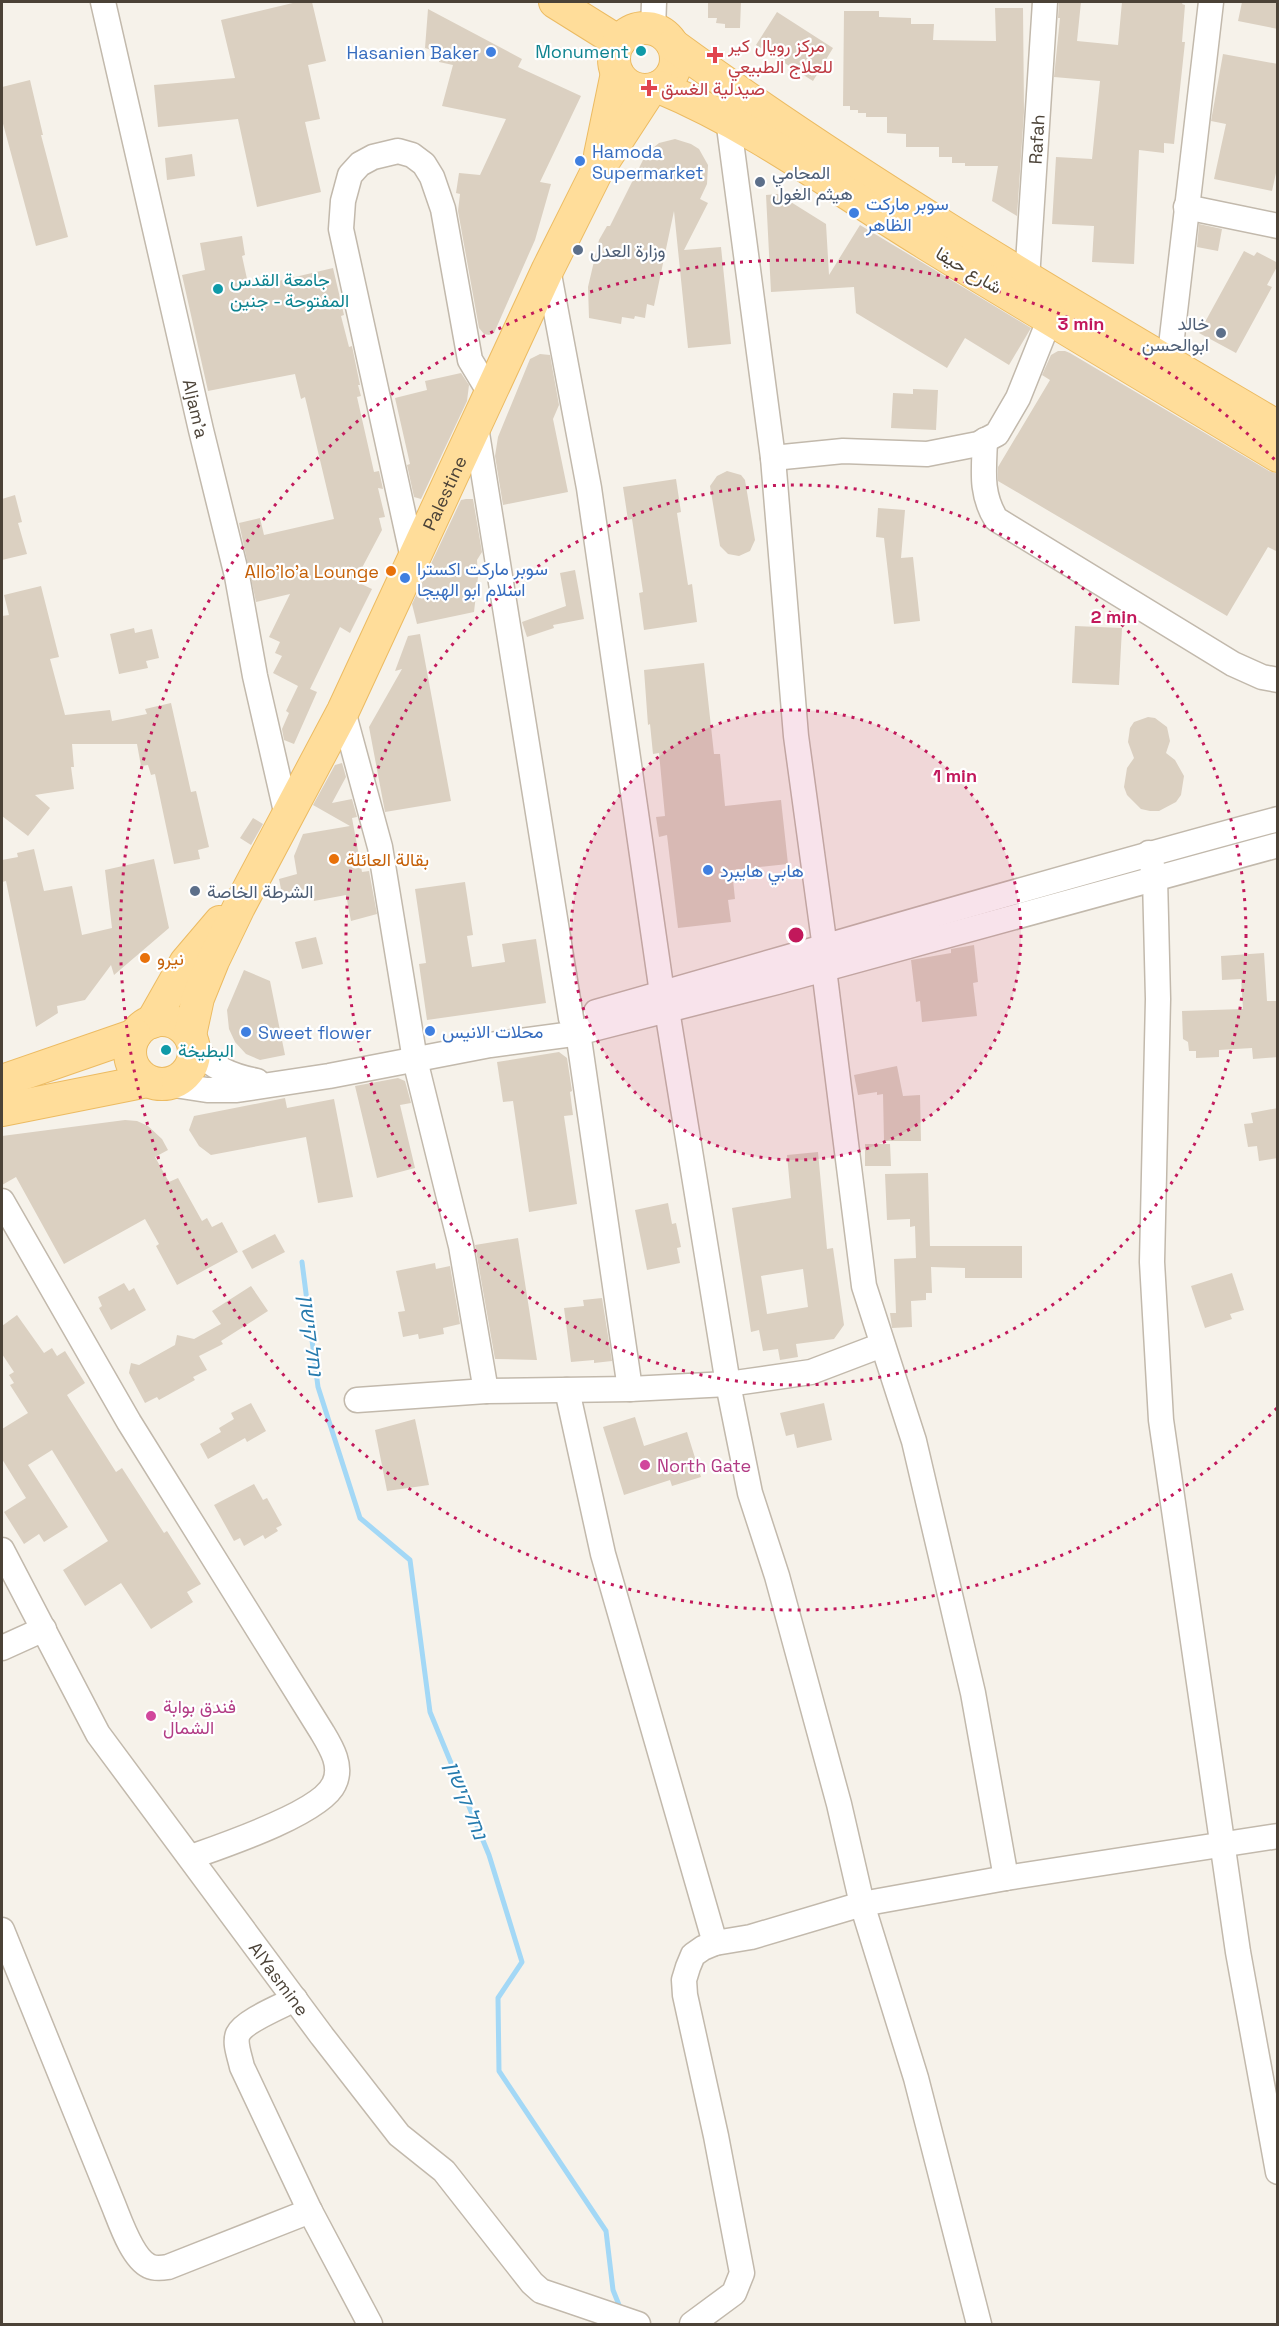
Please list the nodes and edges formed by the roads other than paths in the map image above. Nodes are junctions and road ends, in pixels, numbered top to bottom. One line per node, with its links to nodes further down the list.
1 (103, 2): 26 (street, Aljam'a)
2 (555, 2): 6 (main road)
3 (1045, 2): 14 (street, Rafah)
4 (1211, 2): 11 (street)
5 (660, 25): 6 (main road); 8 (main road); 14 (main road)
6 (619, 42): 7 (main road)
7 (617, 73): 8 (main road); 10 (main road)
8 (655, 89): 9 (main road, شارع حيفا); 10 (main road)
9 (728, 119): 15 (main road, شارع حيفا); 22 (street)
10 (596, 173): 13 (main road, Palestine)
11 (1186, 207): 12 (street); 16 (street)
12 (1278, 226)
13 (548, 269): 17 (main road, Palestine); 33 (street)
14 (1028, 279): 16 (main road)
15 (1050, 318): 20 (street); 21 (main road, شارع حيفا)
16 (1169, 363): 19 (main road)
17 (490, 393): 18 (main road, Palestine); 23 (street)
18 (476, 427): 23 (main road, Palestine); 34 (street)
19 (1278, 427)
20 (985, 440): 22 (street); 24 (street)
21 (1278, 456)
22 (773, 458): 32 (street)
23 (414, 563): 25 (main road, Palestine)
24 (1278, 680)
25 (343, 711): 26 (main road, Palestine); 37 (street)
26 (287, 816): 31 (main road, Palestine)
27 (1278, 819): 29 (street)
28 (1278, 845): 30 (street)
29 (1149, 853): 30 (street); 32 (street)
30 (1155, 878): 32 (street); 53 (street)
31 (239, 907): 35 (main road); 36 (main road, Palestine)
32 (825, 958): 33 (street); 43 (street)
33 (665, 1001): 34 (street); 44 (street)
34 (574, 1025): 37 (street); 45 (street)
35 (144, 1028): 36 (main road); 38 (main road); 39 (main road)
36 (192, 1042): 39 (main road); 40 (street)
37 (415, 1060): 40 (street); 47 (street)
38 (2, 1081)
39 (158, 1083): 40 (street); 41 (main road)
40 (271, 1083)
41 (2, 1110)
42 (2, 1201): 54 (street)
43 (882, 1345): 44 (street); 55 (street)
44 (728, 1384): 45 (street); 56 (street)
45 (630, 1389): 46 (street)
46 (567, 1390): 47 (street); 58 (street)
47 (486, 1391): 48 (street)
48 (357, 1400)
49 (2, 1550): 50 (street, AlYasmine)
50 (44, 1629): 51 (street); 54 (street, AlYasmine)
51 (2, 1648)
52 (1278, 1836): 53 (street)
53 (1223, 1845): 55 (street); 60 (street)
54 (191, 1857): 59 (street, AlYasmine)
55 (1006, 1878): 56 (street)
56 (862, 1904): 58 (street); 65 (street)
57 (2, 1930): 61 (street)
58 (715, 1943): 64 (street)
59 (295, 1999): 61 (street); 63 (street, AlYasmine)
60 (1278, 2172)
61 (310, 2211): 62 (street)
62 (370, 2325)
63 (638, 2325)
64 (692, 2325)
65 (980, 2325)

